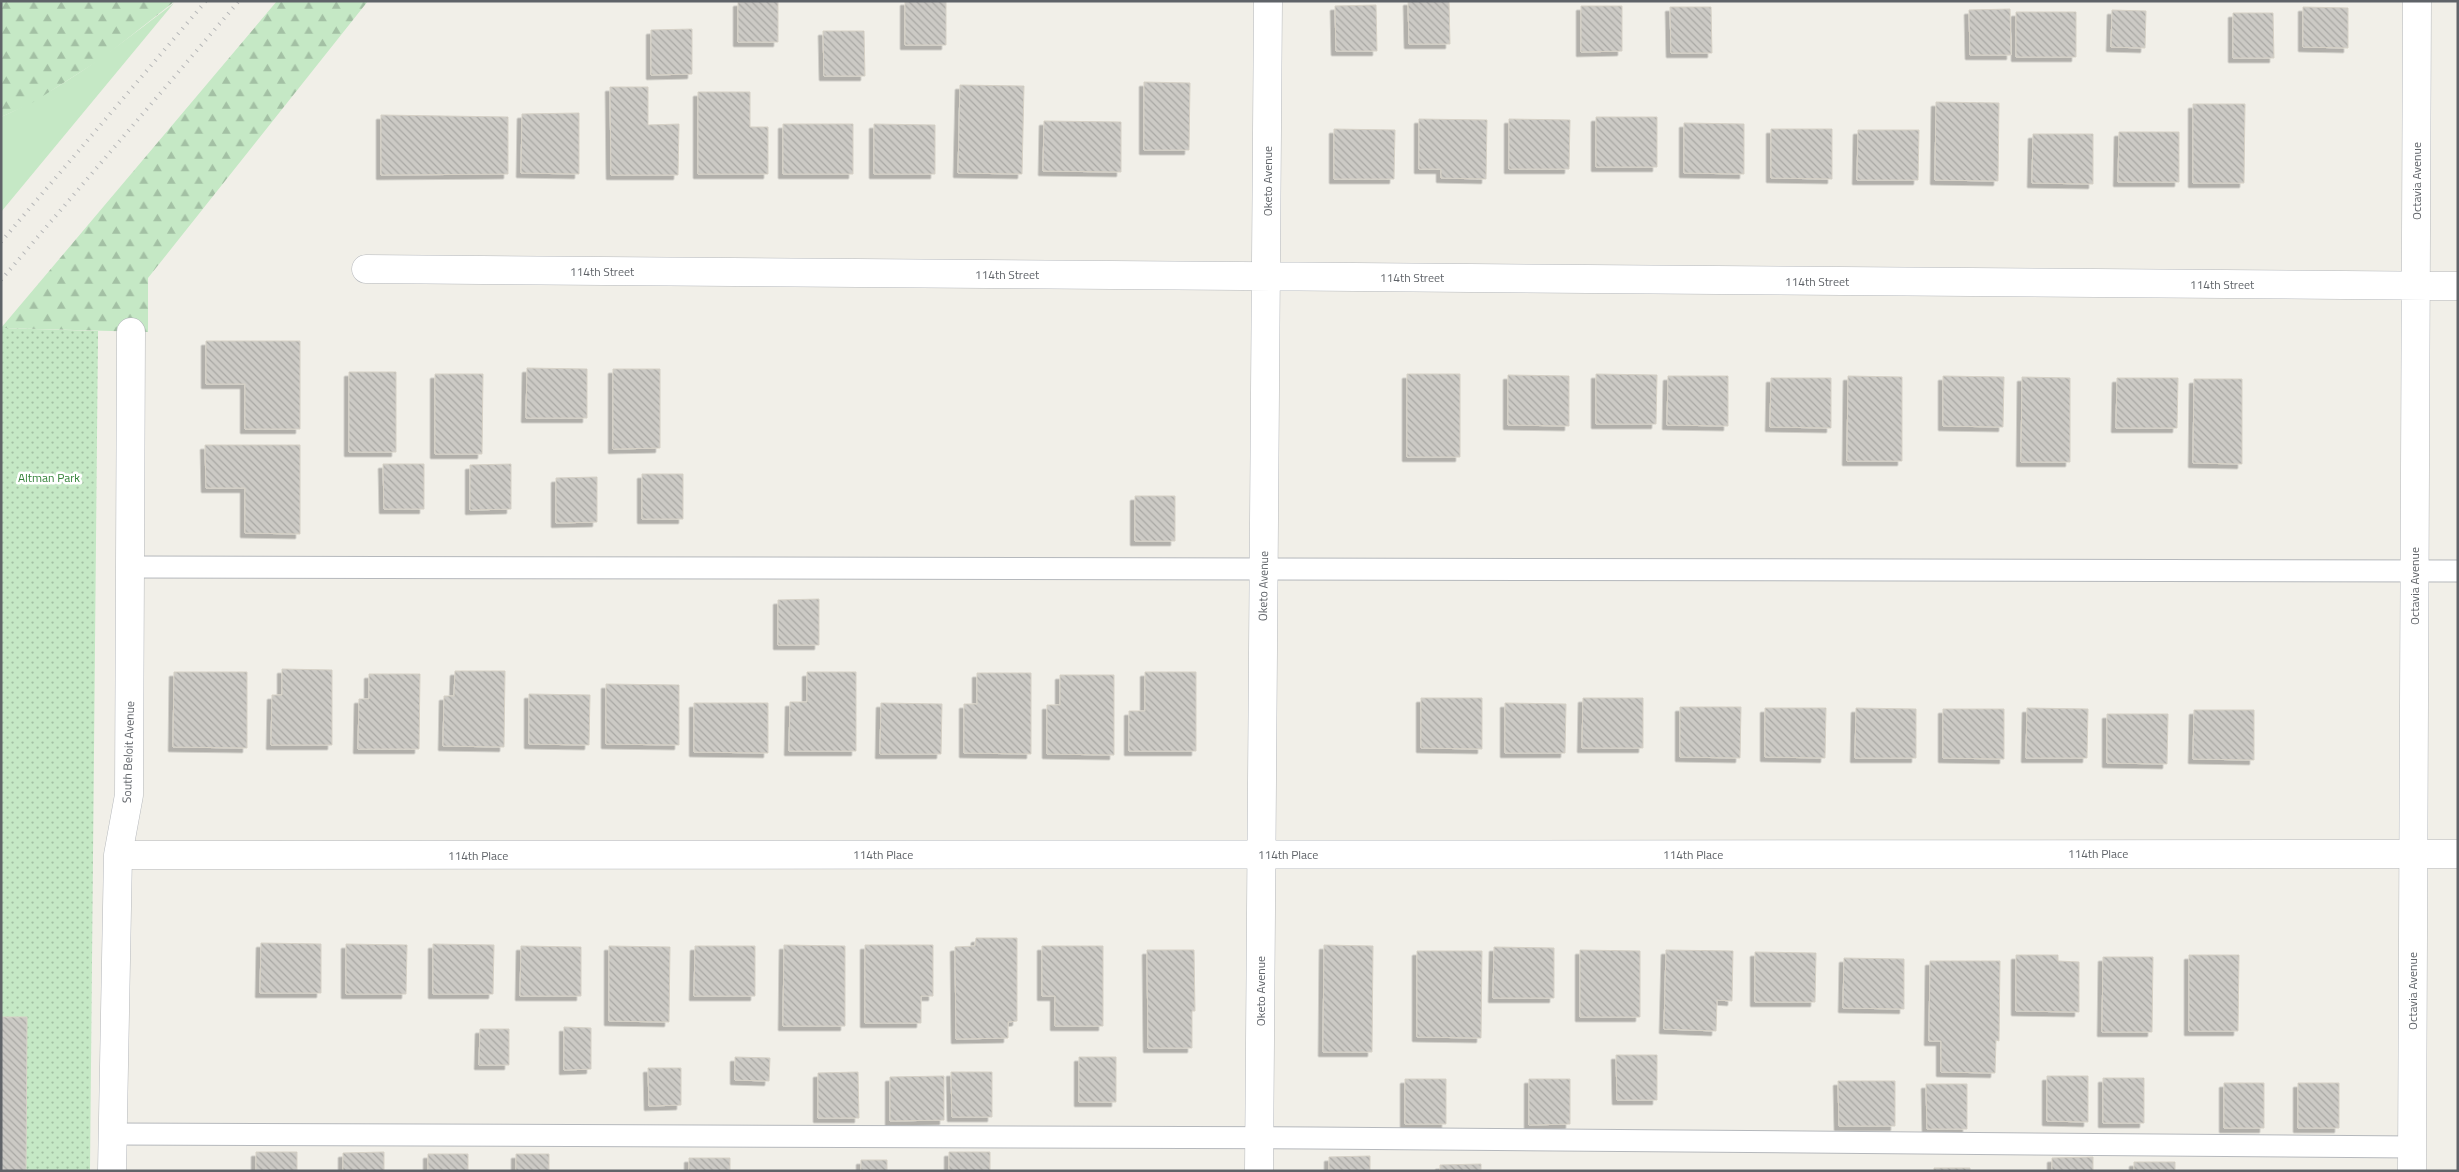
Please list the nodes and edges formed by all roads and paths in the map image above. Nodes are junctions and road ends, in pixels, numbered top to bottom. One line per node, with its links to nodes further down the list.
1 (1268, 1): 4 (street, Oketo Avenue)
2 (2417, 1): 5 (street, Octavia Avenue)
3 (366, 269): 4 (street, 114th Street)
4 (1266, 276): 5 (street, 114th Street); 9 (street, Oketo Avenue)
5 (2416, 285): 6 (street, 114th Street); 10 (street, Octavia Avenue)
6 (2458, 286)
7 (131, 332): 8 (street, South Beloit Avenue)
8 (130, 567): 9 (lane); 15 (street, South Beloit Avenue)
9 (1263, 569): 10 (lane); 13 (street, Oketo Avenue)
10 (2414, 571): 11 (lane); 12 (street, Octavia Avenue)
11 (2458, 571)
12 (2413, 853): 13 (street, 114th Place); 14 (street, 114th Place); 18 (street, Octavia Avenue)
13 (1261, 854): 15 (street, 114th Place); 17 (street, Oketo Avenue)
14 (2458, 854)
15 (118, 855): 16 (street, South Beloit Avenue)
16 (113, 1134): 17 (lane); 19 (street, South Beloit Avenue)
17 (1259, 1138): 18 (lane); 20 (street, Oketo Avenue)
18 (2412, 1159)
19 (112, 1171)
20 (1259, 1171)

